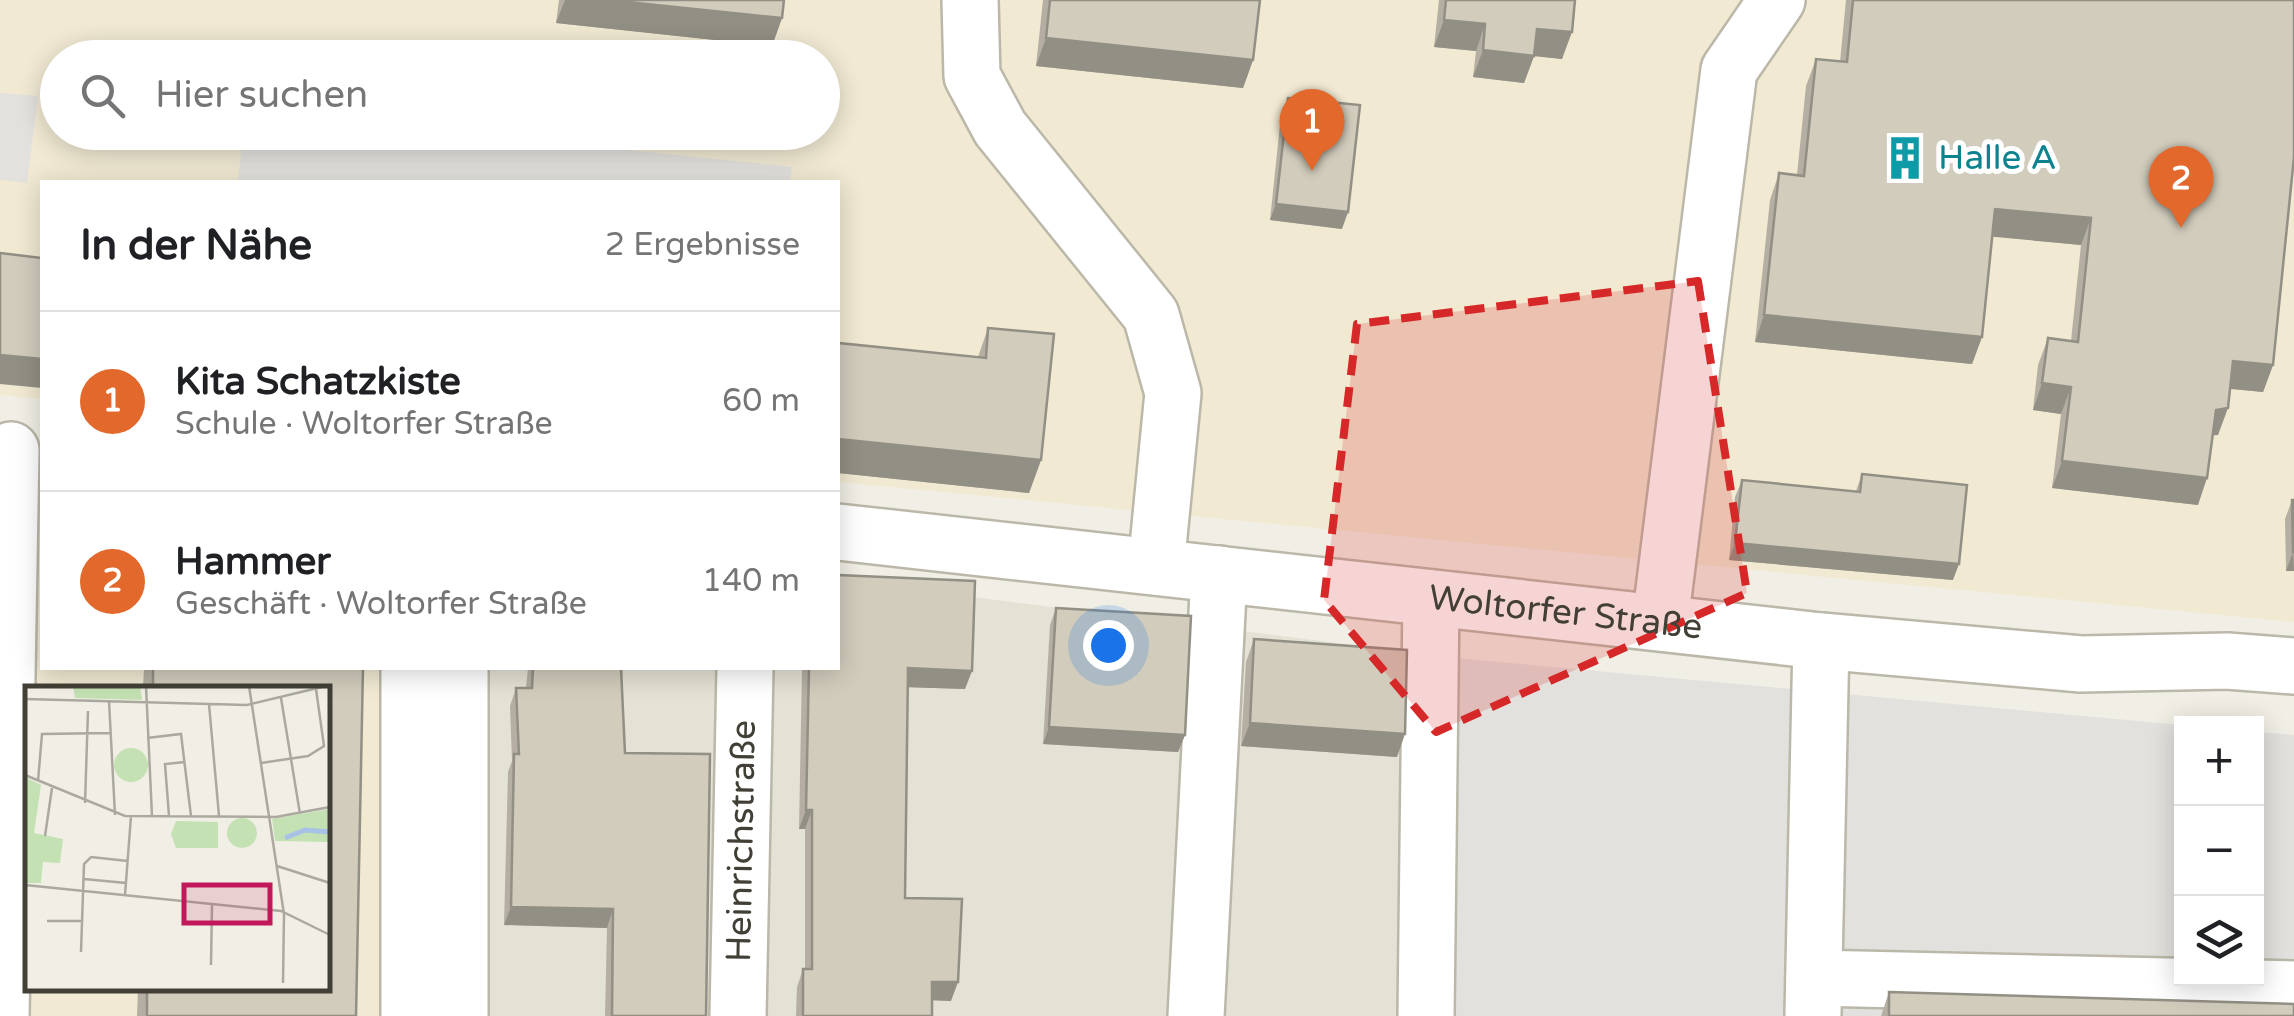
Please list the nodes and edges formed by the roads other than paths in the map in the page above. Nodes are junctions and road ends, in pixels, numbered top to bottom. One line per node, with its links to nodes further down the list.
1 (970, 0): 5 (street)
2 (1777, 0): 9 (street)
3 (18, 451): 8 (street)
4 (840, 532): 5 (street, Woltorfer Straße)
5 (1156, 567): 6 (street, Woltorfer Straße)
6 (1219, 574): 7 (street, Woltorfer Straße); 21 (street)
7 (1431, 598): 9 (street, Woltorfer Straße); 22 (street)
8 (24, 600): 17 (street)
9 (1660, 622): 10 (street, Woltorfer Straße)
10 (1822, 641): 11 (street, Woltorfer Straße); 16 (street)
11 (2294, 666)
12 (409, 670): 18 (street)
13 (460, 670): 19 (street)
14 (745, 670): 20 (street, Heinrichstraße)
15 (2294, 989): 16 (street)
16 (1813, 997)
17 (1, 1016)
18 (409, 1016)
19 (460, 1016)
20 (738, 1016)
21 (1196, 1016)
22 (1426, 1016)

